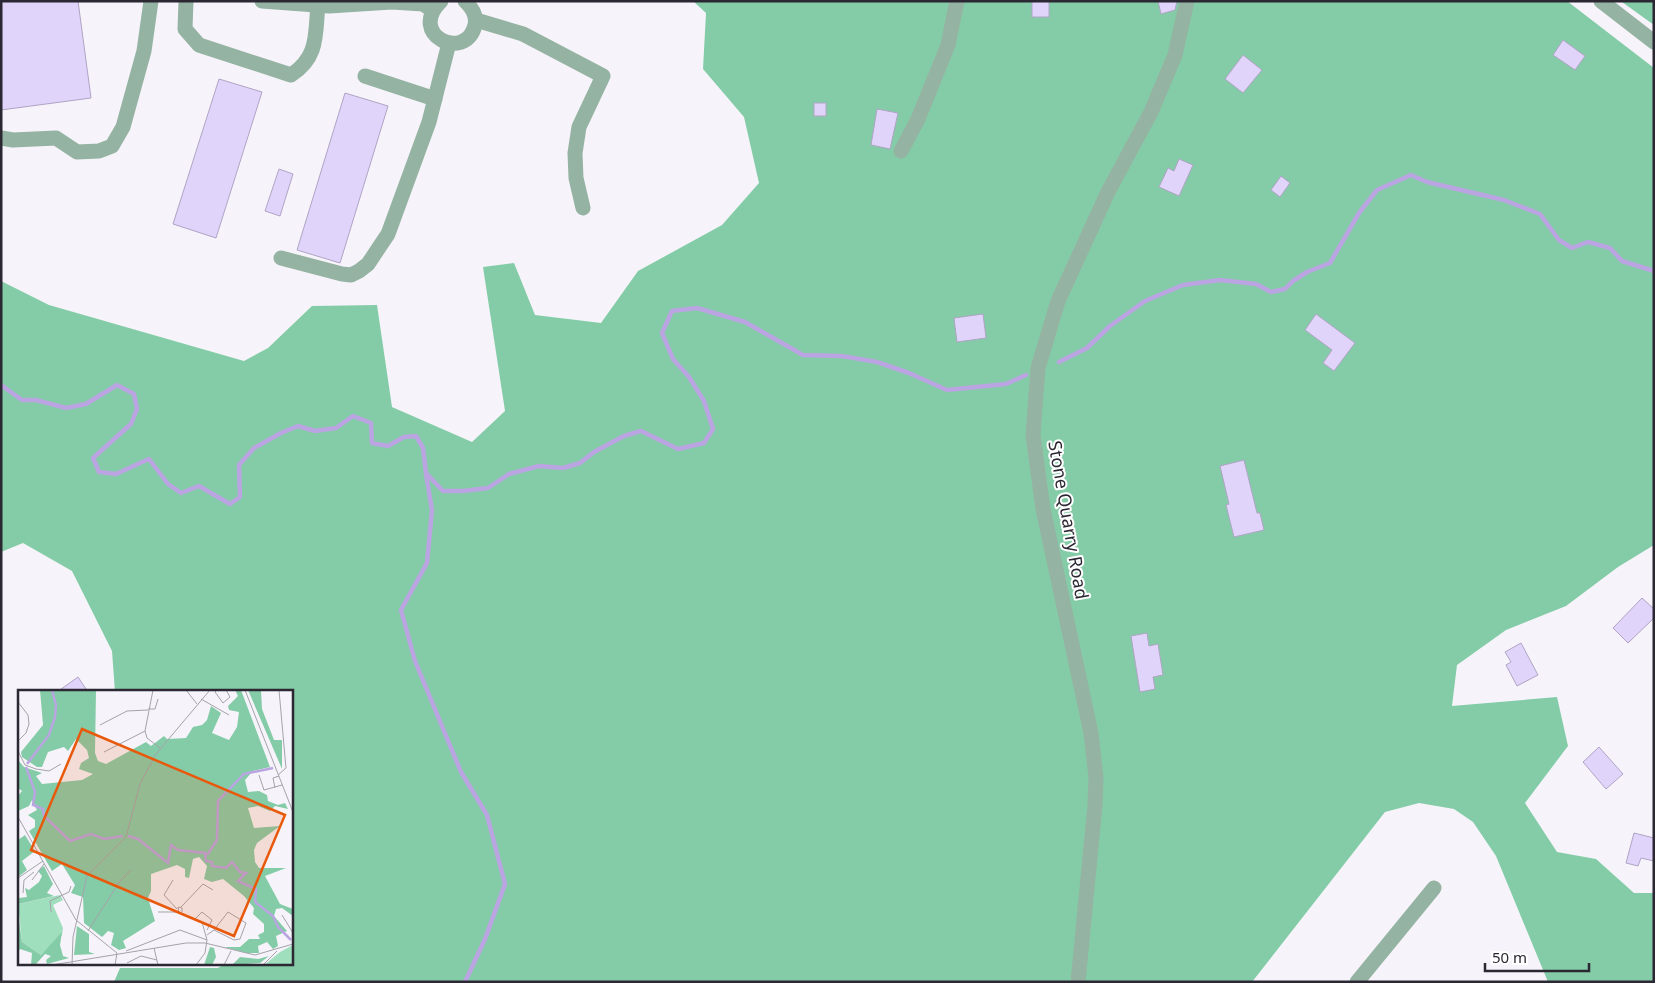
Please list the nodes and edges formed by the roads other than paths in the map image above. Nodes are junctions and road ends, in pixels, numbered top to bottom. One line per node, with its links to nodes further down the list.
1 (151, 1): 15 (street)
2 (186, 1): 8 (street)
3 (262, 1): 8 (street)
4 (465, 1): 10 (street)
5 (957, 1): 16 (street)
6 (1187, 1): 20 (street, Stone Quarry Road)
7 (1601, 1): 11 (street)
8 (318, 5): 9 (street)
9 (436, 6): 12 (street)
10 (476, 20): 12 (street); 17 (street)
11 (1654, 42)
12 (449, 43): 14 (street)
13 (365, 76): 14 (street)
14 (435, 99): 18 (street)
15 (1, 138)
16 (901, 151)
17 (583, 208)
18 (281, 258)
19 (1434, 888): 21 (street)
20 (1078, 982)
21 (1357, 982)

